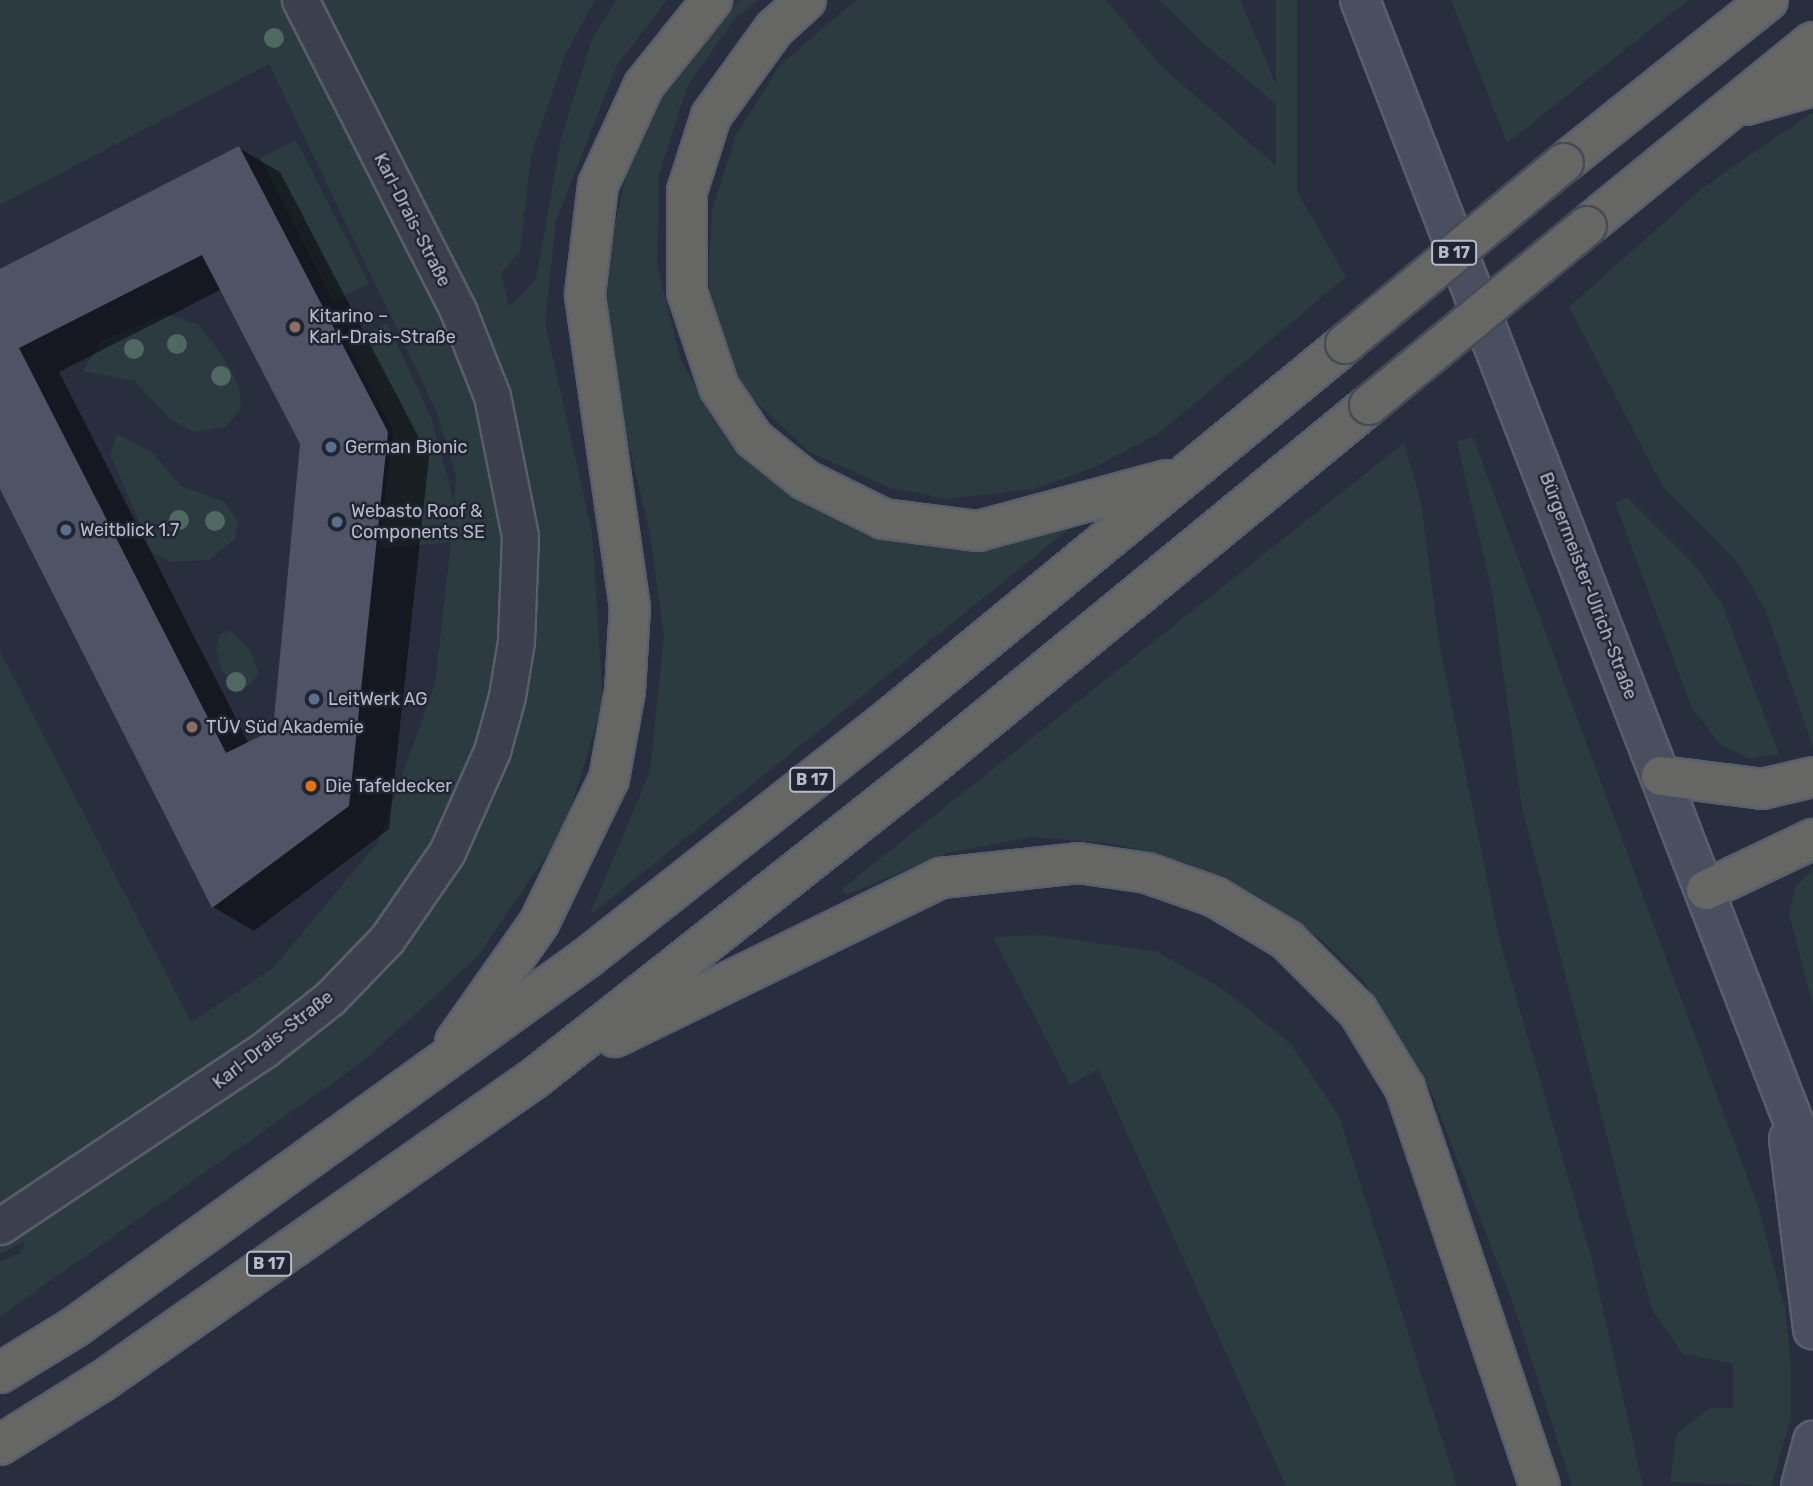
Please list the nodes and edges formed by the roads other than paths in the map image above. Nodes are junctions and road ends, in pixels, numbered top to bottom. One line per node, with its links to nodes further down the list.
1 (300, 0): 18 (street, Karl-Drais-Straße)
2 (712, 0): 14 (highway)
3 (806, 0): 9 (highway)
4 (1360, 0): 10 (main road, Bürgermeister-Ulrich-Straße)
5 (1768, 0): 9 (highway, B 17, bridge)
6 (1813, 42): 8 (highway, B 17)
7 (1813, 86): 8 (highway)
8 (1728, 111): 15 (highway, B 17, bridge)
9 (1186, 474): 14 (highway, B 17)
10 (1661, 776): 11 (highway); 13 (main road, Bürgermeister-Ulrich-Straße)
11 (1813, 777)
12 (1813, 839): 13 (highway)
13 (1706, 890): 16 (main road, Bürgermeister-Ulrich-Straße)
14 (430, 1076): 20 (highway, B 17)
15 (535, 1079): 22 (highway, B 17); 23 (highway)
16 (1782, 1088): 17 (main road, Bürgermeister-Ulrich-Straße); 19 (main road)
17 (1813, 1172)
18 (0, 1226)
19 (1813, 1329)
20 (0, 1373)
21 (1813, 1441): 24 (main road)
22 (0, 1445)
23 (1540, 1486)
24 (1801, 1486)

